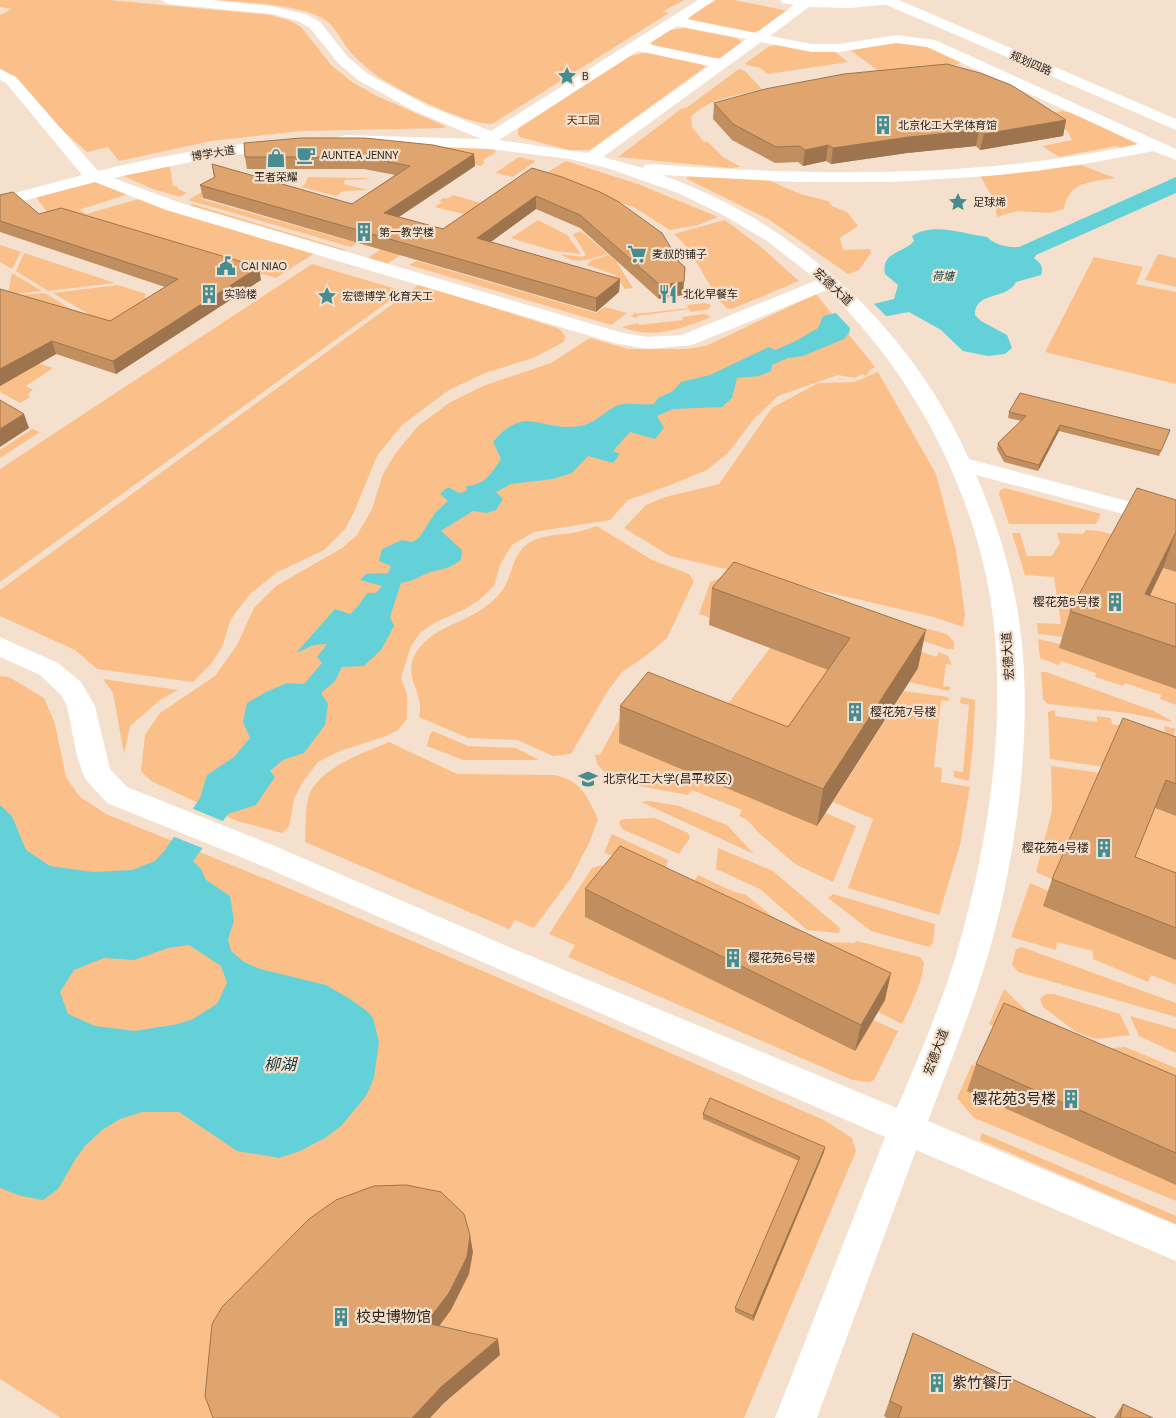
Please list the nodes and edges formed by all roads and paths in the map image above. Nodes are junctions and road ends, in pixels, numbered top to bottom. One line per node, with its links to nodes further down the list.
1 (168, 0): 14 (street)
2 (706, 0): 7 (street)
3 (785, 0): 6 (street)
4 (887, 0): 6 (street); 13 (street, 规划四路)
5 (910, 0): 12 (street, 规划四路)
6 (805, 4): 8 (street)
7 (674, 22): 8 (street); 9 (street)
8 (757, 39): 10 (street); 17 (street)
9 (637, 46): 10 (street); 14 (street)
10 (722, 64): 19 (street)
11 (0, 74): 21 (street)
12 (1176, 116)
13 (1176, 125)
14 (492, 140): 15 (street); 19 (street, 宏德大道)
15 (331, 141)
16 (293, 143): 21 (street, 博学大道)
17 (1155, 145): 18 (street); 20 (street)
18 (1176, 155)
19 (590, 158): 20 (street, 宏德大道)
20 (617, 166): 23 (street, 宏德大道)
21 (94, 176): 22 (street, 博学大道); 23 (street)
22 (0, 202)
23 (835, 287): 24 (street, 宏德大道)
24 (960, 464): 25 (street); 27 (street, 宏德大道)
25 (1176, 521)
26 (0, 646): 27 (street)
27 (907, 1128): 28 (street); 29 (street, 宏德大道)
28 (1176, 1243)
29 (796, 1418)

